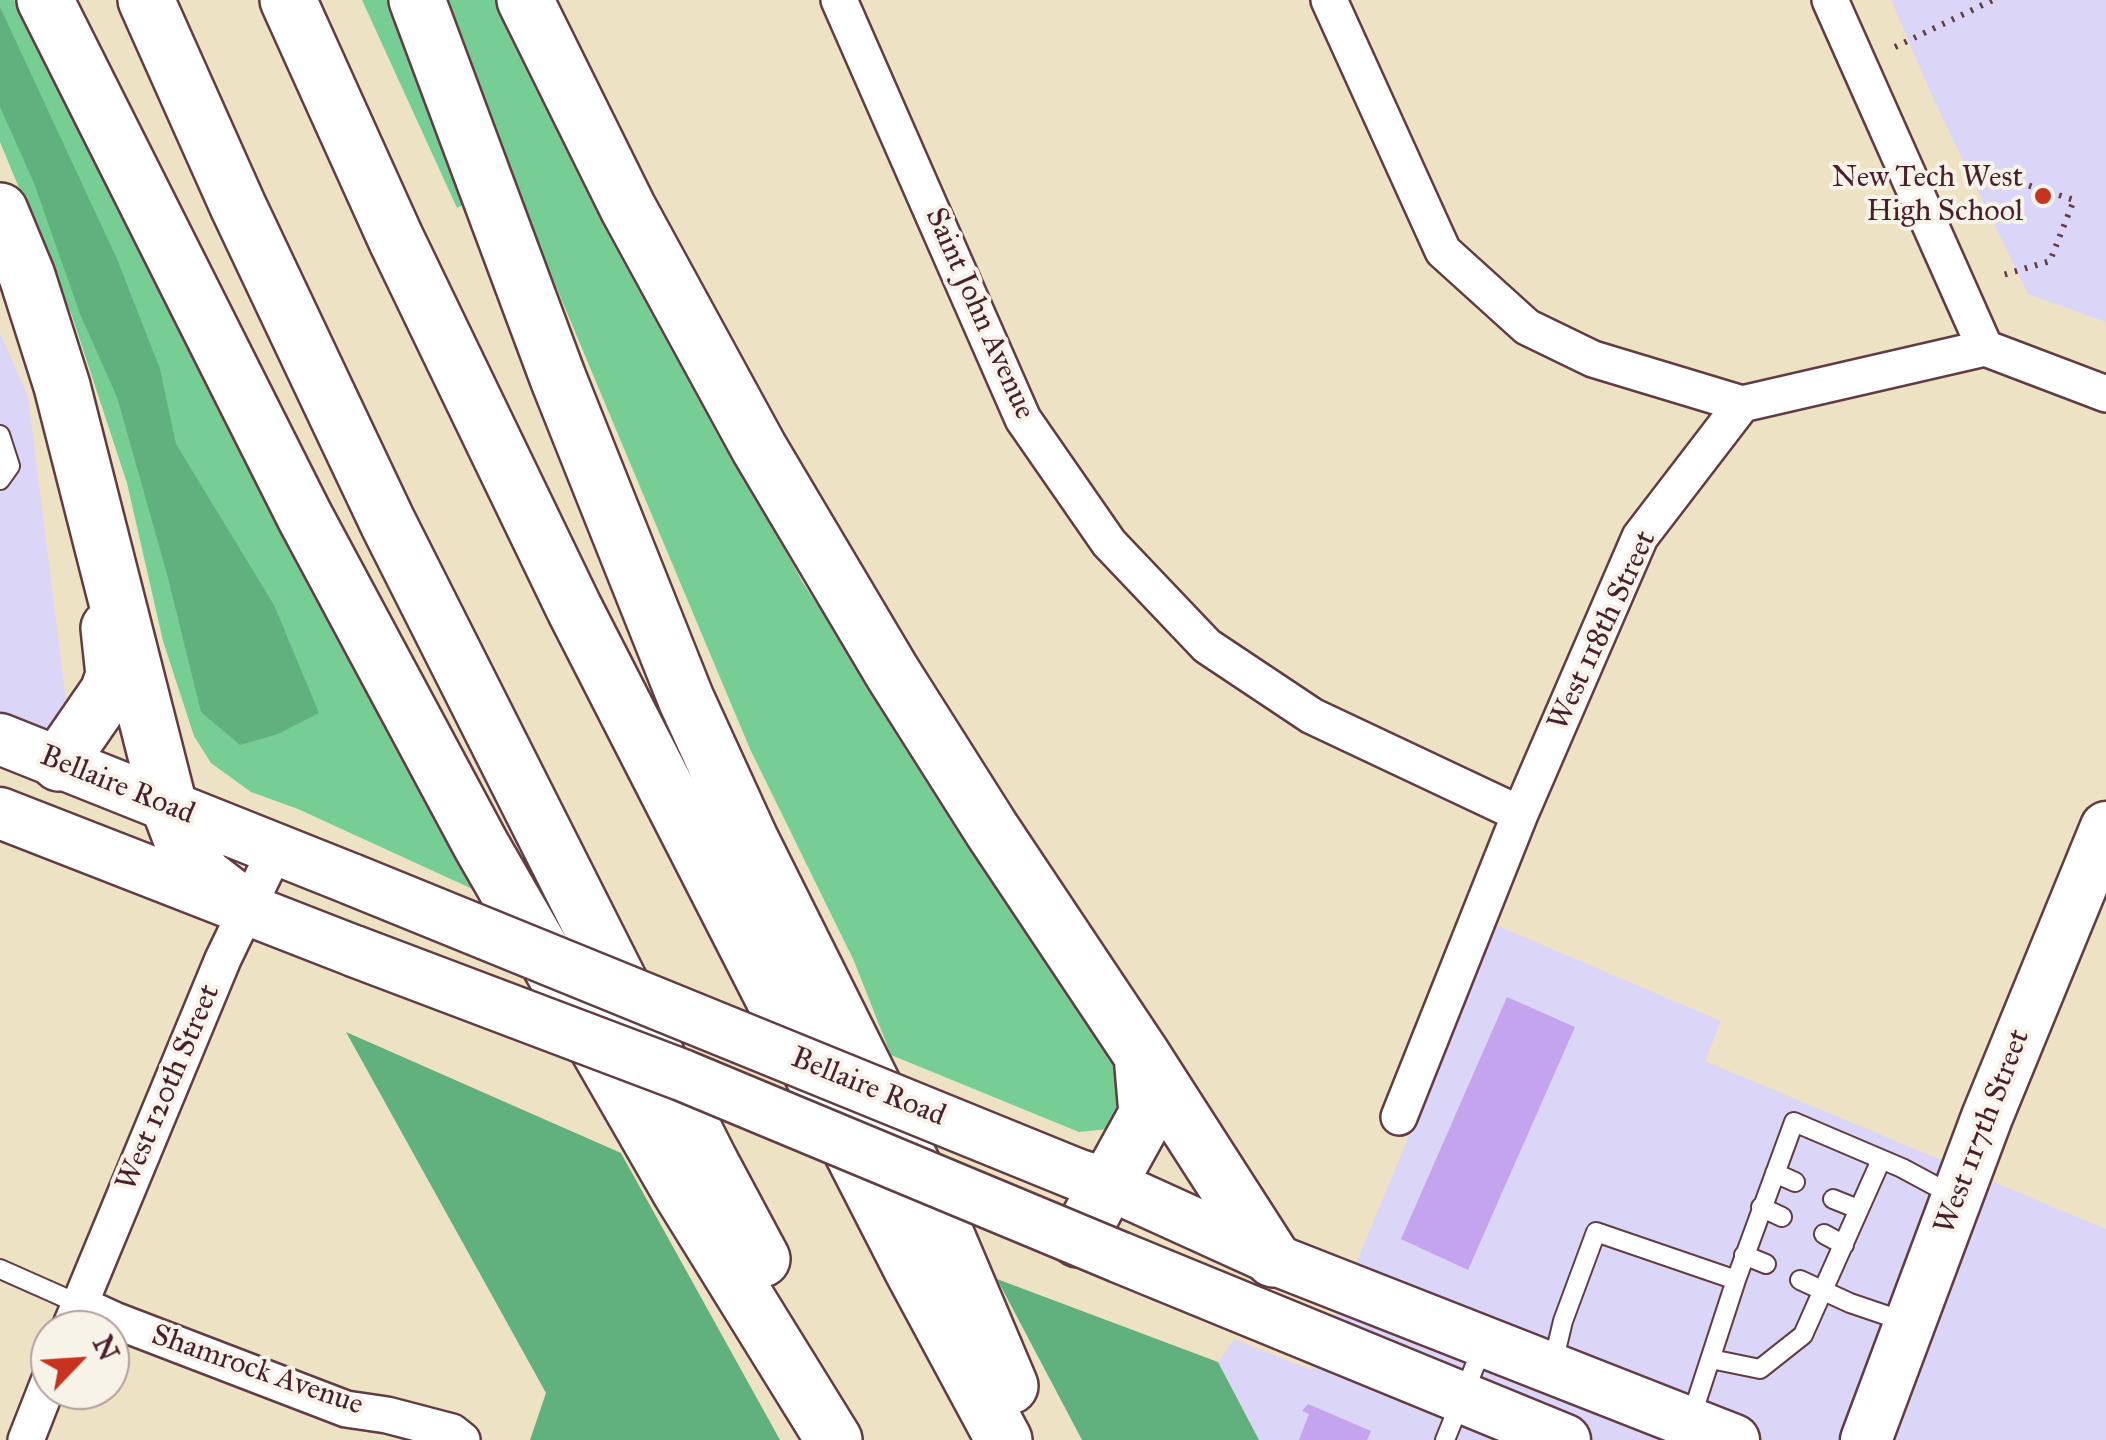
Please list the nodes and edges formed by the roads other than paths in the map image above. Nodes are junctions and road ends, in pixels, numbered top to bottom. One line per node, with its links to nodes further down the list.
1 (46, 0): 57 (highway)
2 (146, 0): 58 (highway)
3 (288, 0): 59 (highway)
4 (417, 0): 60 (highway)
5 (525, 0): 24 (highway)
6 (839, 0): 20 (street, Saint John Avenue)
7 (1329, 0): 12 (street)
8 (1830, 0): 10 (street)
9 (0, 211): 15 (highway)
10 (1985, 348): 11 (street); 12 (street)
11 (2106, 394)
12 (1742, 404): 20 (street, West 118th Street)
13 (0, 435): 14 (lane)
14 (0, 480)
15 (101, 535): 17 (highway); 18 (highway)
16 (0, 739): 17 (street, Bellaire Road)
17 (59, 763): 18 (street, Bellaire Road)
18 (170, 806): 22 (street, Bellaire Road); 23 (highway)
19 (0, 813): 23 (street, Bellaire Road)
20 (1520, 814): 25 (street, West 118th Street)
21 (2106, 827): 30 (street, West 117th Street)
22 (276, 849): 23 (street, West 120th Street); 28 (street, Bellaire Road, bridge)
23 (247, 909): 37 (street, Bellaire Road, bridge); 46 (street, West 120th Street)
24 (1142, 1054): 28 (highway); 39 (highway)
25 (1399, 1118)
26 (1881, 1160): 27 (lane); 30 (lane); 33 (lane)
27 (1775, 1173): 29 (lane); 32 (lane)
28 (1092, 1179): 37 (highway); 39 (street, Bellaire Road)
29 (1795, 1182)
30 (1958, 1197): 47 (street, West 117th Street)
31 (1833, 1198): 33 (lane)
32 (1761, 1207): 34 (lane); 38 (lane)
33 (1858, 1209): 36 (lane)
34 (1782, 1217)
35 (1824, 1234): 36 (lane)
36 (1844, 1245): 44 (lane)
37 (1099, 1248): 53 (street, Bellaire Road)
38 (1744, 1254): 40 (lane); 42 (lane)
39 (1273, 1258): 49 (street, Bellaire Road)
40 (1766, 1264)
41 (0, 1269): 45 (lane, Shamrock Avenue)
42 (1736, 1280): 50 (lane); 51 (lane)
43 (1800, 1280): 44 (lane)
44 (1823, 1290): 47 (lane); 50 (lane)
45 (63, 1310)
46 (77, 1310)
47 (1910, 1323): 62 (street, West 117th Street)
48 (130, 1326): 56 (street, Shamrock Avenue)
49 (1484, 1342): 51 (street, Bellaire Road); 53 (lane)
50 (1711, 1359): 54 (lane)
51 (1552, 1368): 54 (street, Bellaire Road)
52 (38, 1410): 55 (street)
53 (1453, 1419): 61 (street, Bellaire Road)
54 (1712, 1431)
55 (26, 1440)
56 (462, 1440)
57 (834, 1440)
58 (857, 1440)
59 (1004, 1440)
60 (1032, 1440)
61 (1565, 1440)
62 (1866, 1440)

